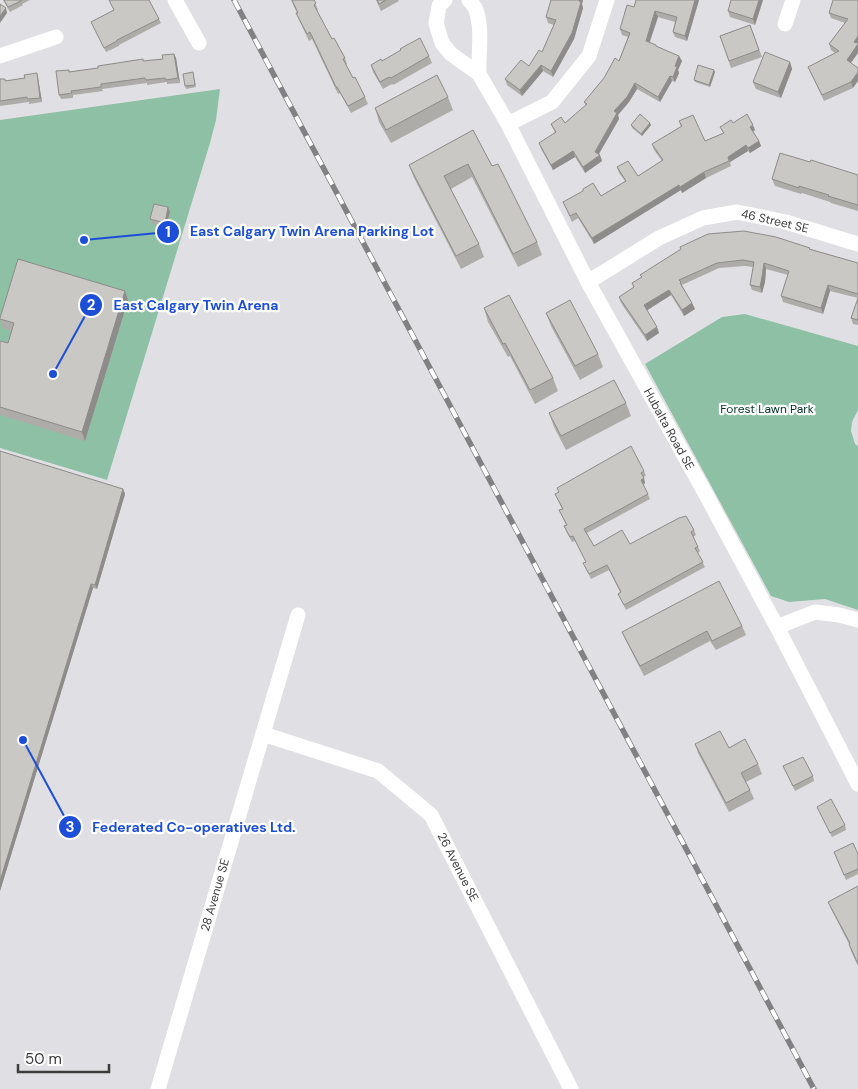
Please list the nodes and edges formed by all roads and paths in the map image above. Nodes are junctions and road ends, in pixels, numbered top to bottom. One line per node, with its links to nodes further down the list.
1 (175, 0): 8 (street)
2 (445, 0): 10 (street, Hubalta Road SE)
3 (469, 0): 10 (street, Hubalta Road SE)
4 (607, 0): 11 (street)
5 (793, 0): 6 (street)
6 (785, 24)
7 (56, 37): 9 (street)
8 (199, 43)
9 (0, 56)
10 (479, 74): 11 (street, Hubalta Road SE)
11 (508, 124): 13 (street, Hubalta Road SE)
12 (858, 244): 13 (street, 46 Street SE)
13 (588, 282): 16 (street, Hubalta Road SE)
14 (298, 615): 17 (street, 28 Avenue SE)
15 (858, 620): 16 (street)
16 (777, 628): 18 (street, Hubalta Road SE)
17 (263, 734): 19 (street, 28 Avenue SE); 20 (street, 26 Avenue SE)
18 (858, 784)
19 (158, 1089)
20 (571, 1089)

